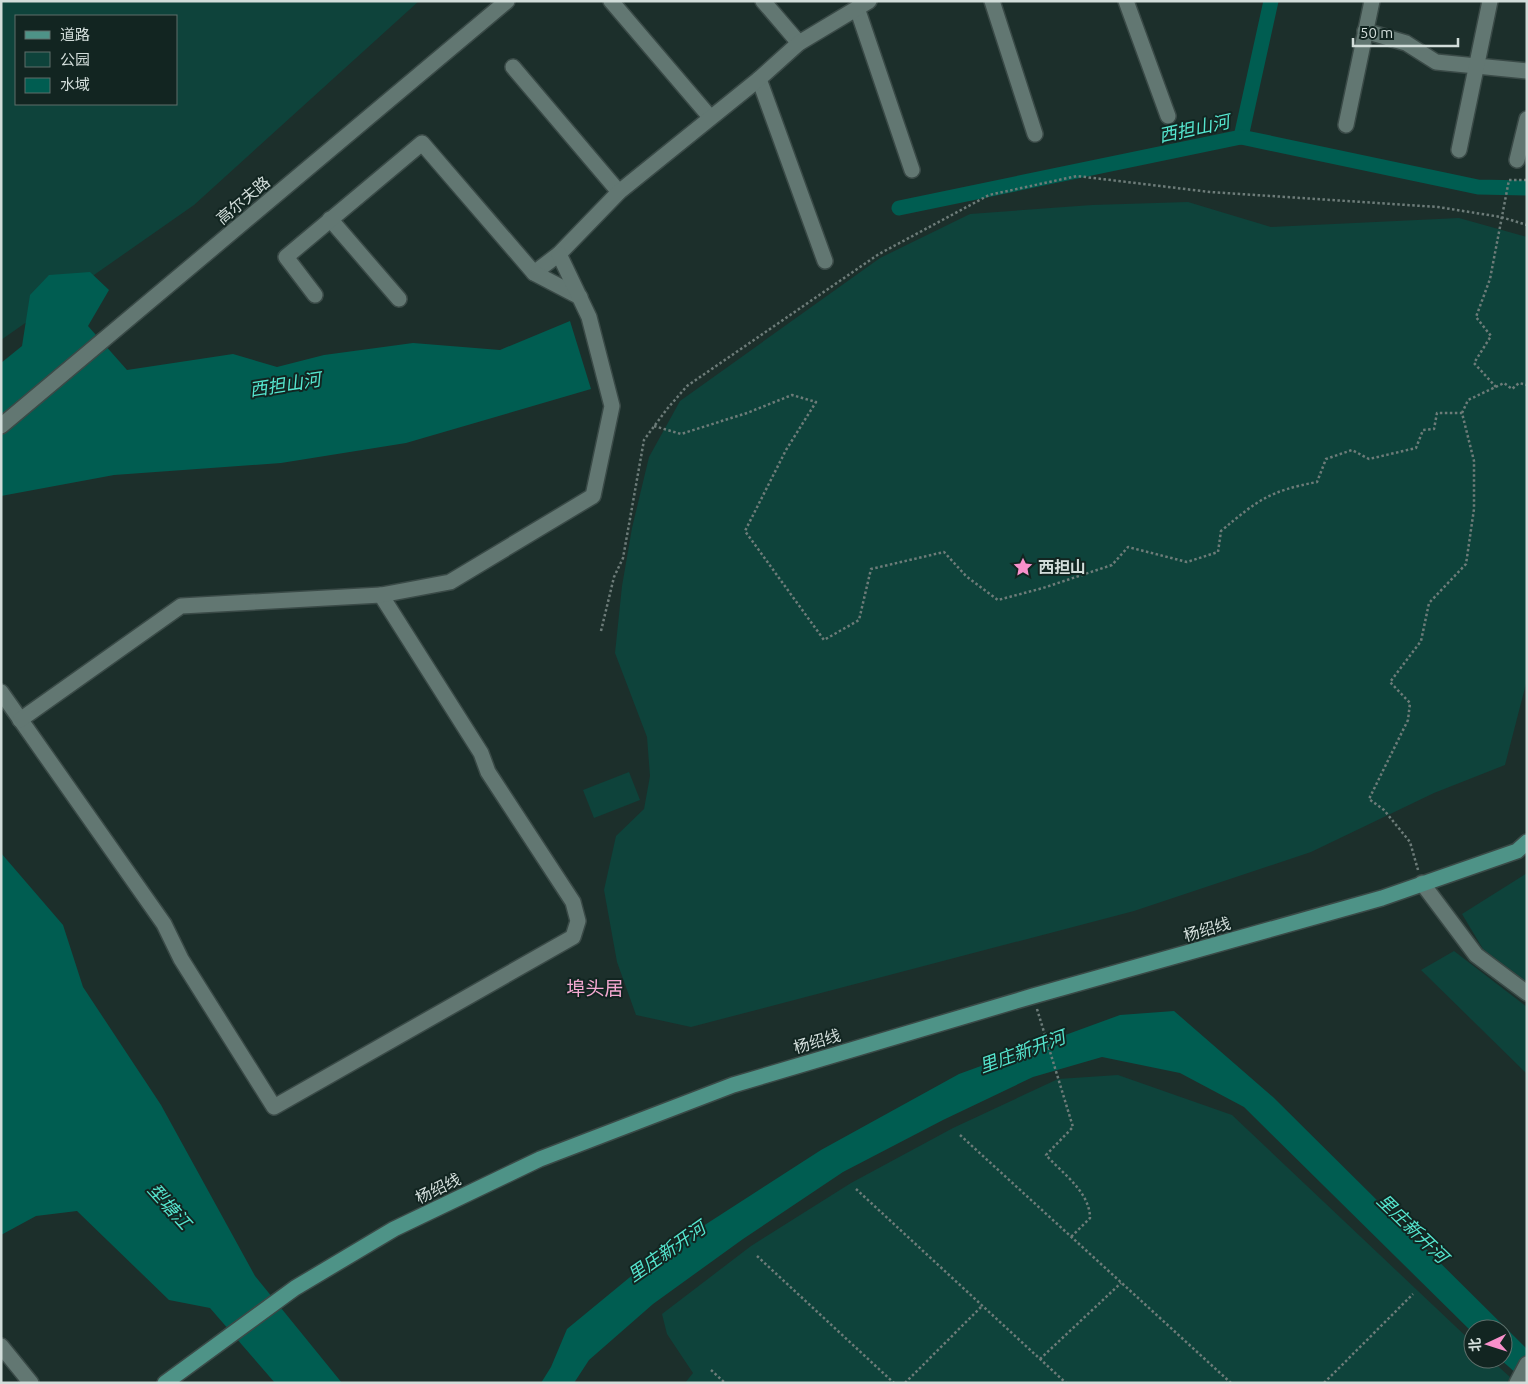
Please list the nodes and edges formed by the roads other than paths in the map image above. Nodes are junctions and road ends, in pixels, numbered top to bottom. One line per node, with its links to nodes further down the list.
1 (611, 1): 16 (street)
2 (763, 1): 10 (street)
3 (992, 1): 19 (street)
4 (1126, 1): 15 (street)
5 (1372, 1): 9 (street)
6 (1490, 1): 11 (street)
7 (498, 4): 31 (street, 高尔夫路)
8 (863, 4): 10 (street); 22 (street)
9 (1365, 31): 11 (street); 18 (street)
10 (799, 43): 14 (street)
11 (1476, 66): 13 (street); 20 (street)
12 (513, 67): 23 (street)
13 (1527, 72)
14 (759, 79): 16 (street); 26 (street)
15 (1168, 116)
16 (710, 117): 23 (street)
17 (1527, 119): 21 (street)
18 (1346, 125)
19 (1036, 134)
20 (1459, 150)
21 (1517, 160)
22 (912, 170)
23 (619, 192): 25 (street)
24 (330, 219): 27 (street); 28 (street); 30 (street)
25 (559, 254): 27 (street); 29 (street)
26 (825, 261)
27 (534, 273): 29 (street)
28 (315, 295)
29 (580, 297): 32 (street)
30 (399, 300)
31 (1, 426)
32 (381, 595): 34 (street); 34 (street)
33 (1, 692): 34 (street)
34 (20, 720)
35 (1527, 842): 36 (main road, 杨绍线)
36 (1422, 883): 37 (street); 42 (main road, 杨绍线)
37 (1527, 993)
38 (1, 1346): 41 (street)
39 (1527, 1364): 40 (street)
40 (1518, 1381)
41 (31, 1383)
42 (165, 1383)

